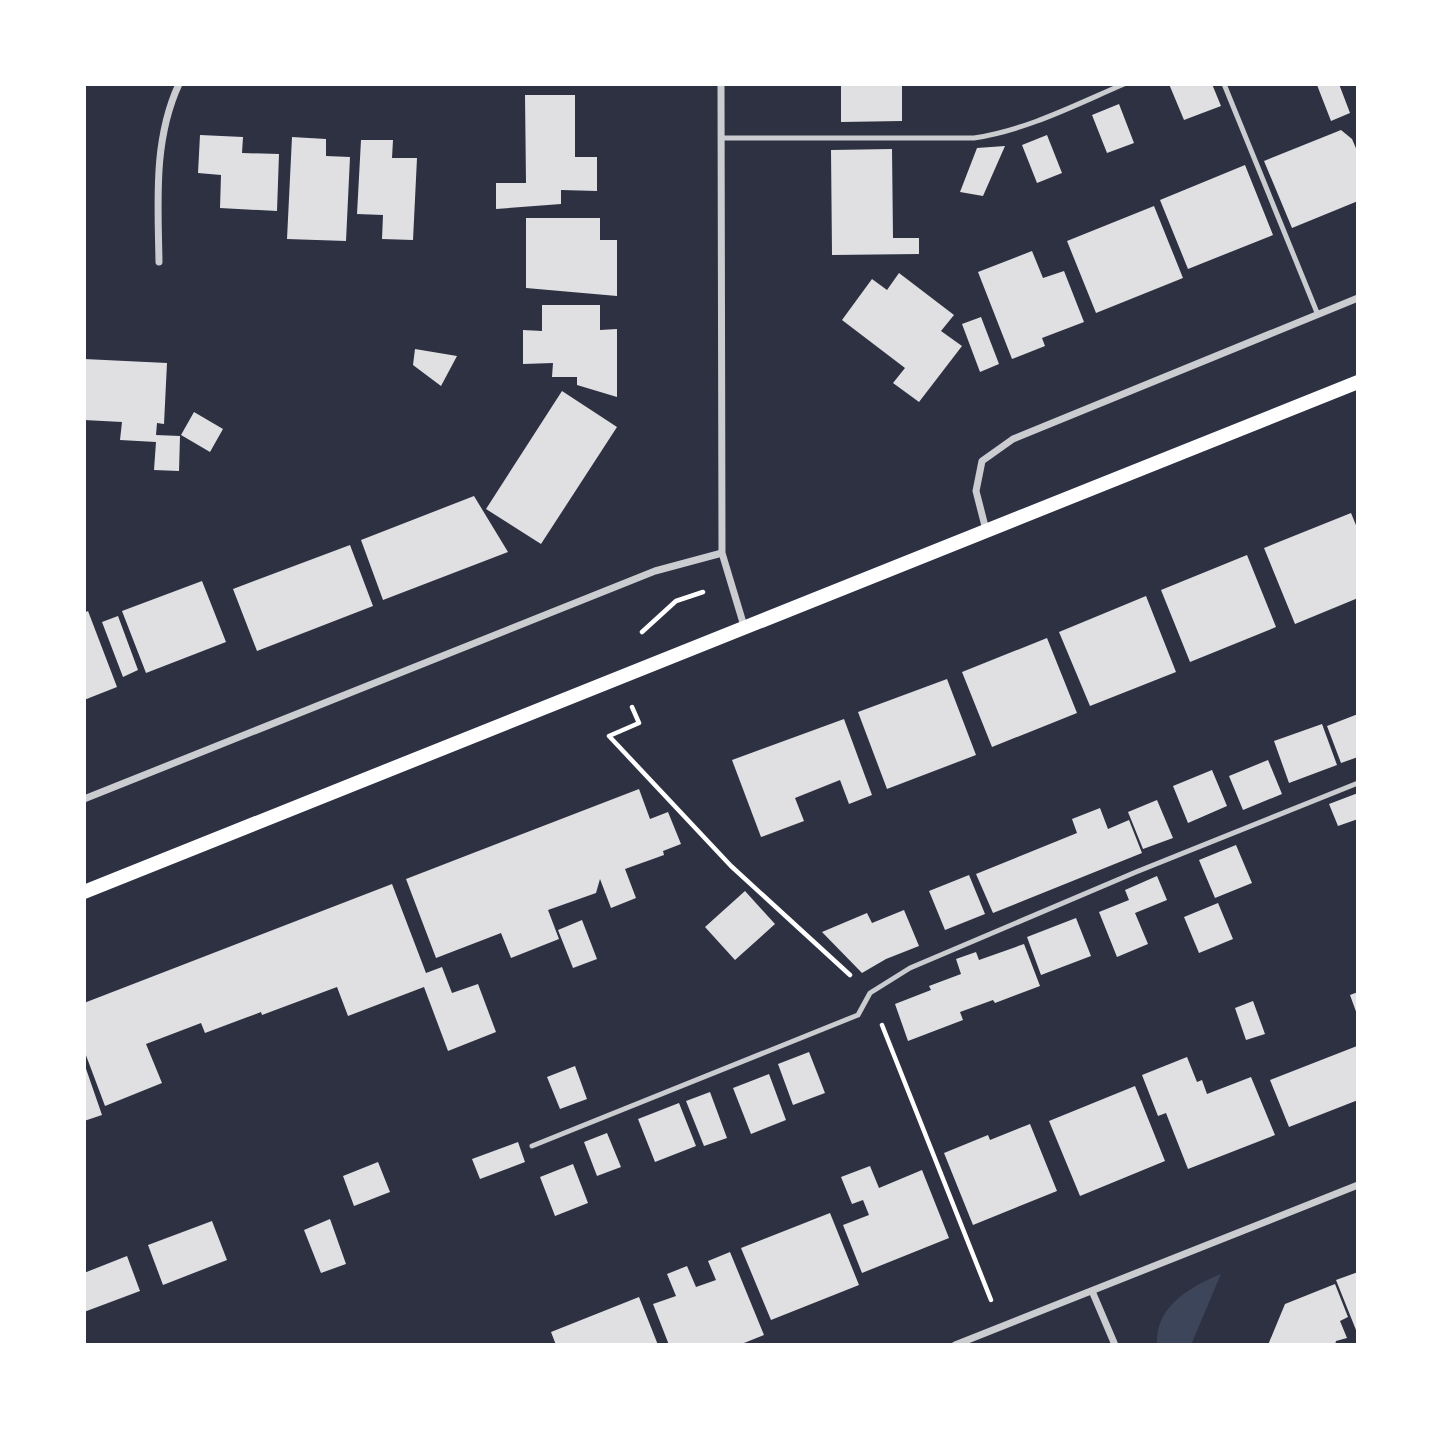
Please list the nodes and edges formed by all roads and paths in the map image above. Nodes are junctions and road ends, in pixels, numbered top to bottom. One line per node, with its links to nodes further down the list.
1 (179, 84): 6 (street)
2 (721, 84): 5 (street)
3 (1124, 84): 5 (lane)
4 (1224, 84): 8 (lane)
5 (721, 138): 11 (street)
6 (159, 262)
7 (1358, 299): 8 (street)
8 (1318, 315): 10 (street)
9 (1358, 382): 10 (main road)
10 (986, 530): 12 (main road)
11 (722, 553): 12 (street); 14 (street)
12 (744, 626): 15 (main road)
13 (1358, 783): 16 (lane)
14 (84, 799)
15 (84, 892)
16 (532, 1146)
17 (1358, 1185): 18 (street)
18 (1092, 1291): 19 (street); 20 (street)
19 (954, 1345)
20 (1115, 1345)

